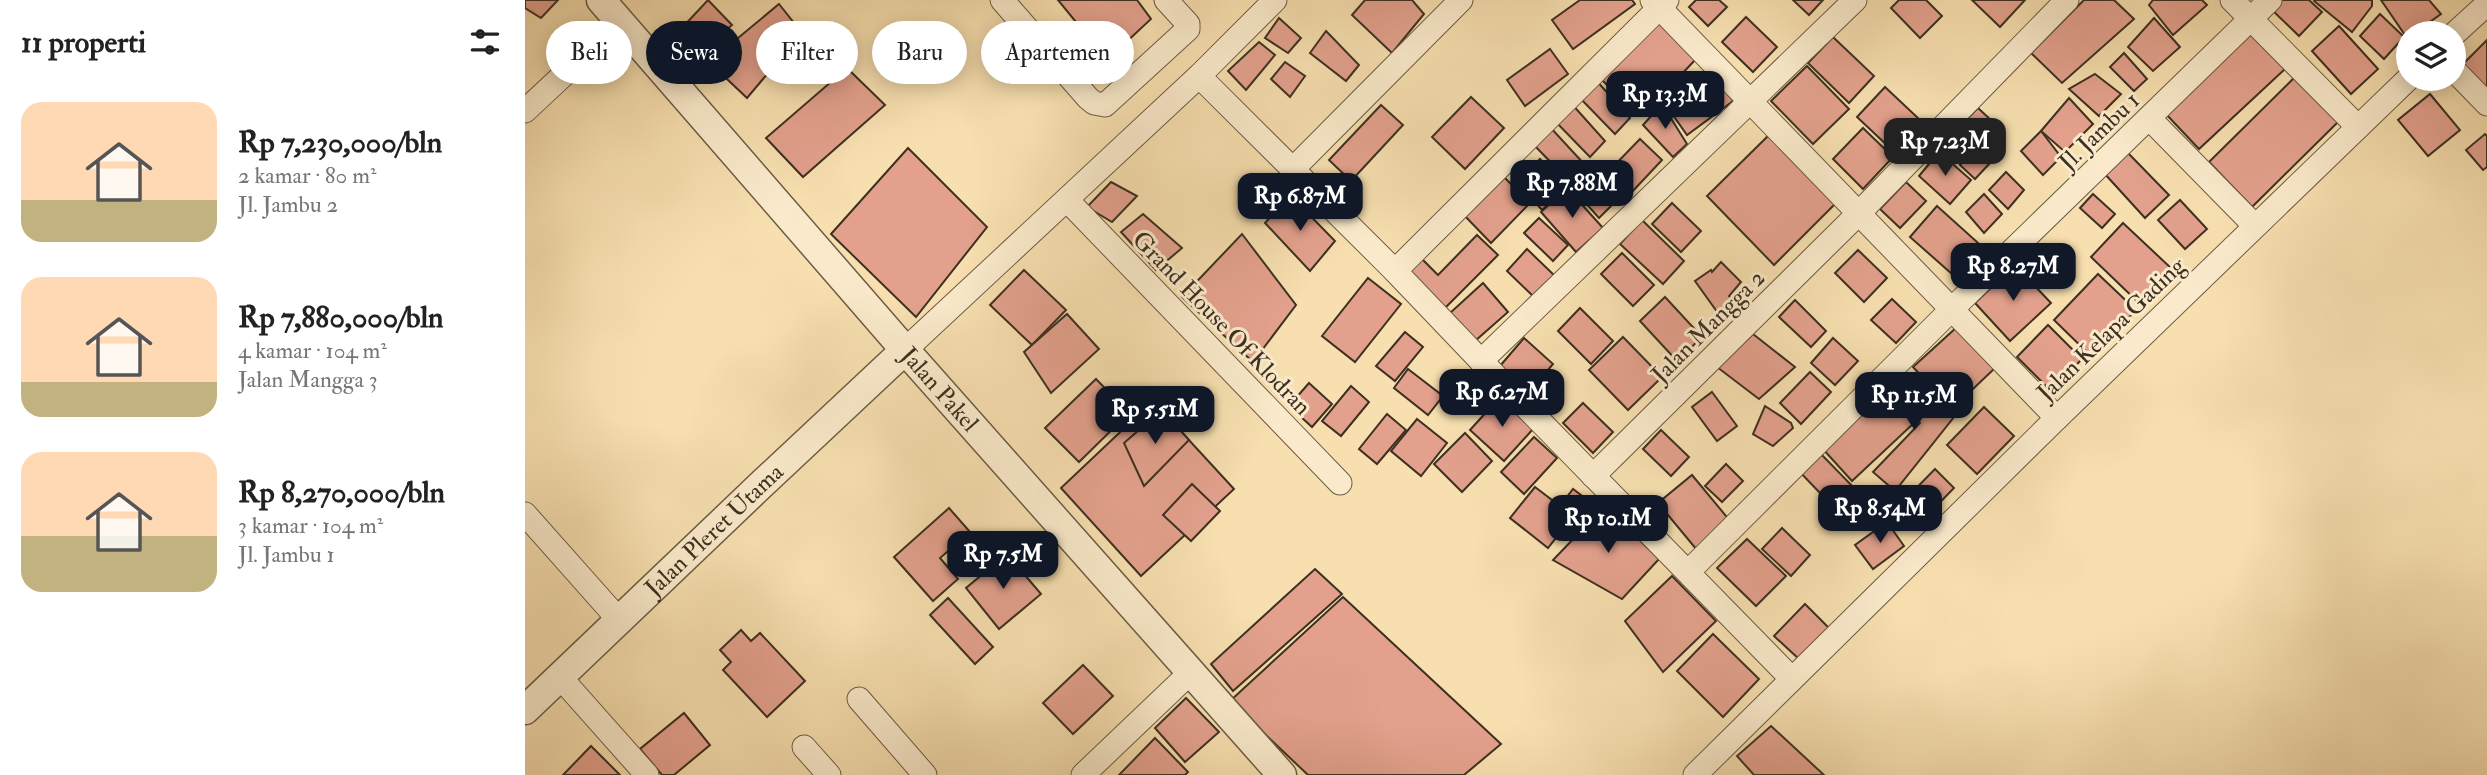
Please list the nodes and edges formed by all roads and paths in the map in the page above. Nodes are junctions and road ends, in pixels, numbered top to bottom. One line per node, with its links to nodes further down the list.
1 (601, 0): 13 (street, Jalan Pakel)
2 (1002, 0): 3 (street)
3 (1166, 0)
4 (1275, 0): 16 (street)
5 (1461, 0): 25 (street)
6 (1855, 0): 20 (street)
7 (2067, 0): 27 (street, Jalan Mangga 2)
8 (2232, 0): 12 (street)
9 (2270, 0): 12 (street, Jl. Jambu 1)
10 (1660, 2): 20 (street); 29 (street)
11 (2487, 4): 14 (street)
12 (2251, 19): 23 (street, Jl. Jambu 1); 24 (street)
13 (619, 21)
14 (2466, 23)
15 (632, 36): 31 (street, Jalan Pakel)
16 (1199, 76): 25 (street); 26 (street)
17 (2466, 82): 21 (street)
18 (554, 84): 22 (street)
19 (2396, 91): 24 (street, Jalan Kelapa Gading)
20 (1750, 100): 27 (street); 32 (street)
21 (2487, 104)
22 (525, 111)
23 (2150, 119): 28 (street); 30 (street, Jl. Jambu 1)
24 (2358, 127): 28 (street, Jalan Kelapa Gading)
25 (1293, 170): 29 (street)
26 (1067, 200): 31 (street); 35 (street, Grand House Of Klodran)
27 (1859, 213): 30 (street); 34 (street, Jalan Mangga 2)
28 (2255, 226): 33 (street, Jalan Kelapa Gading)
29 (1395, 271): 32 (street)
30 (1952, 309): 33 (street); 37 (street, Jl. Jambu 1)
31 (905, 350): 38 (street, Jalan Pleret Utama); 39 (street, Jalan Pakel)
32 (1481, 361): 34 (street)
33 (2057, 418): 41 (street, Jalan Kelapa Gading)
34 (1593, 476): 37 (street)
35 (1340, 483)
36 (525, 514): 38 (street)
37 (1688, 572): 41 (street)
38 (619, 621): 40 (street, Jalan Pleret Utama)
39 (1192, 671): 48 (street); 49 (street, Jalan Pakel)
40 (560, 677): 43 (street, Jalan Pleret Utama); 45 (street)
41 (1791, 678): 50 (street, Jalan Kelapa Gading)
42 (859, 699): 47 (street)
43 (525, 710)
44 (804, 747): 46 (street)
45 (647, 775)
46 (829, 775)
47 (925, 775)
48 (1083, 775)
49 (1282, 775)
50 (1695, 775)

